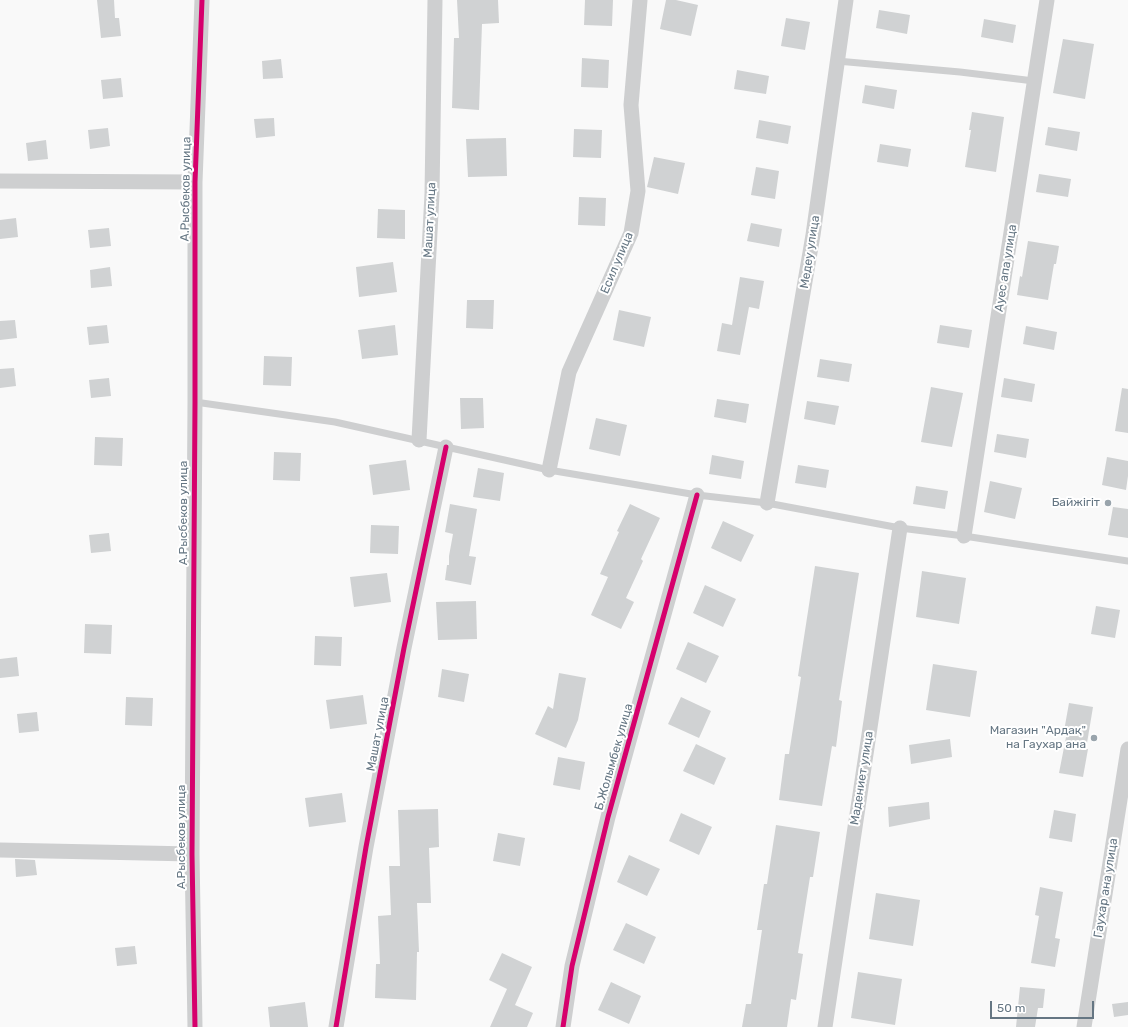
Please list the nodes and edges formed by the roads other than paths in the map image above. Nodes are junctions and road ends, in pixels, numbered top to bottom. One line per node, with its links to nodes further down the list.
1 (202, 0): 9 (street, А.Рысбеков улица)
2 (435, 0): 11 (street, Машат улица)
3 (640, 0): 13 (street, Есил улица)
4 (846, 0): 6 (street, Медеу улица)
5 (1047, 0): 7 (street, Ауес апа улица)
6 (837, 61): 7 (lane); 15 (street, Медеу улица)
7 (1034, 81): 17 (street, Ауес апа улица)
8 (0, 181): 9 (street)
9 (195, 182): 10 (street, А.Рысбеков улица)
10 (195, 402): 11 (lane); 21 (street, А.Рысбеков улица)
11 (419, 440): 12 (lane)
12 (446, 446): 13 (lane); 23 (street, Машат улица)
13 (549, 470): 14 (lane)
14 (697, 495): 15 (lane); 24 (street, Б.Жолымбек улица)
15 (767, 503): 16 (lane)
16 (900, 528): 17 (lane); 25 (street, Мадениет улица)
17 (964, 536): 18 (lane)
18 (1128, 561)
19 (1128, 749): 26 (street, Гаухар ана улица)
20 (0, 850): 21 (street)
21 (192, 854): 22 (street, А.Рысбеков улица)
22 (195, 1027)
23 (336, 1027)
24 (563, 1027)
25 (825, 1027)
26 (1084, 1027)

